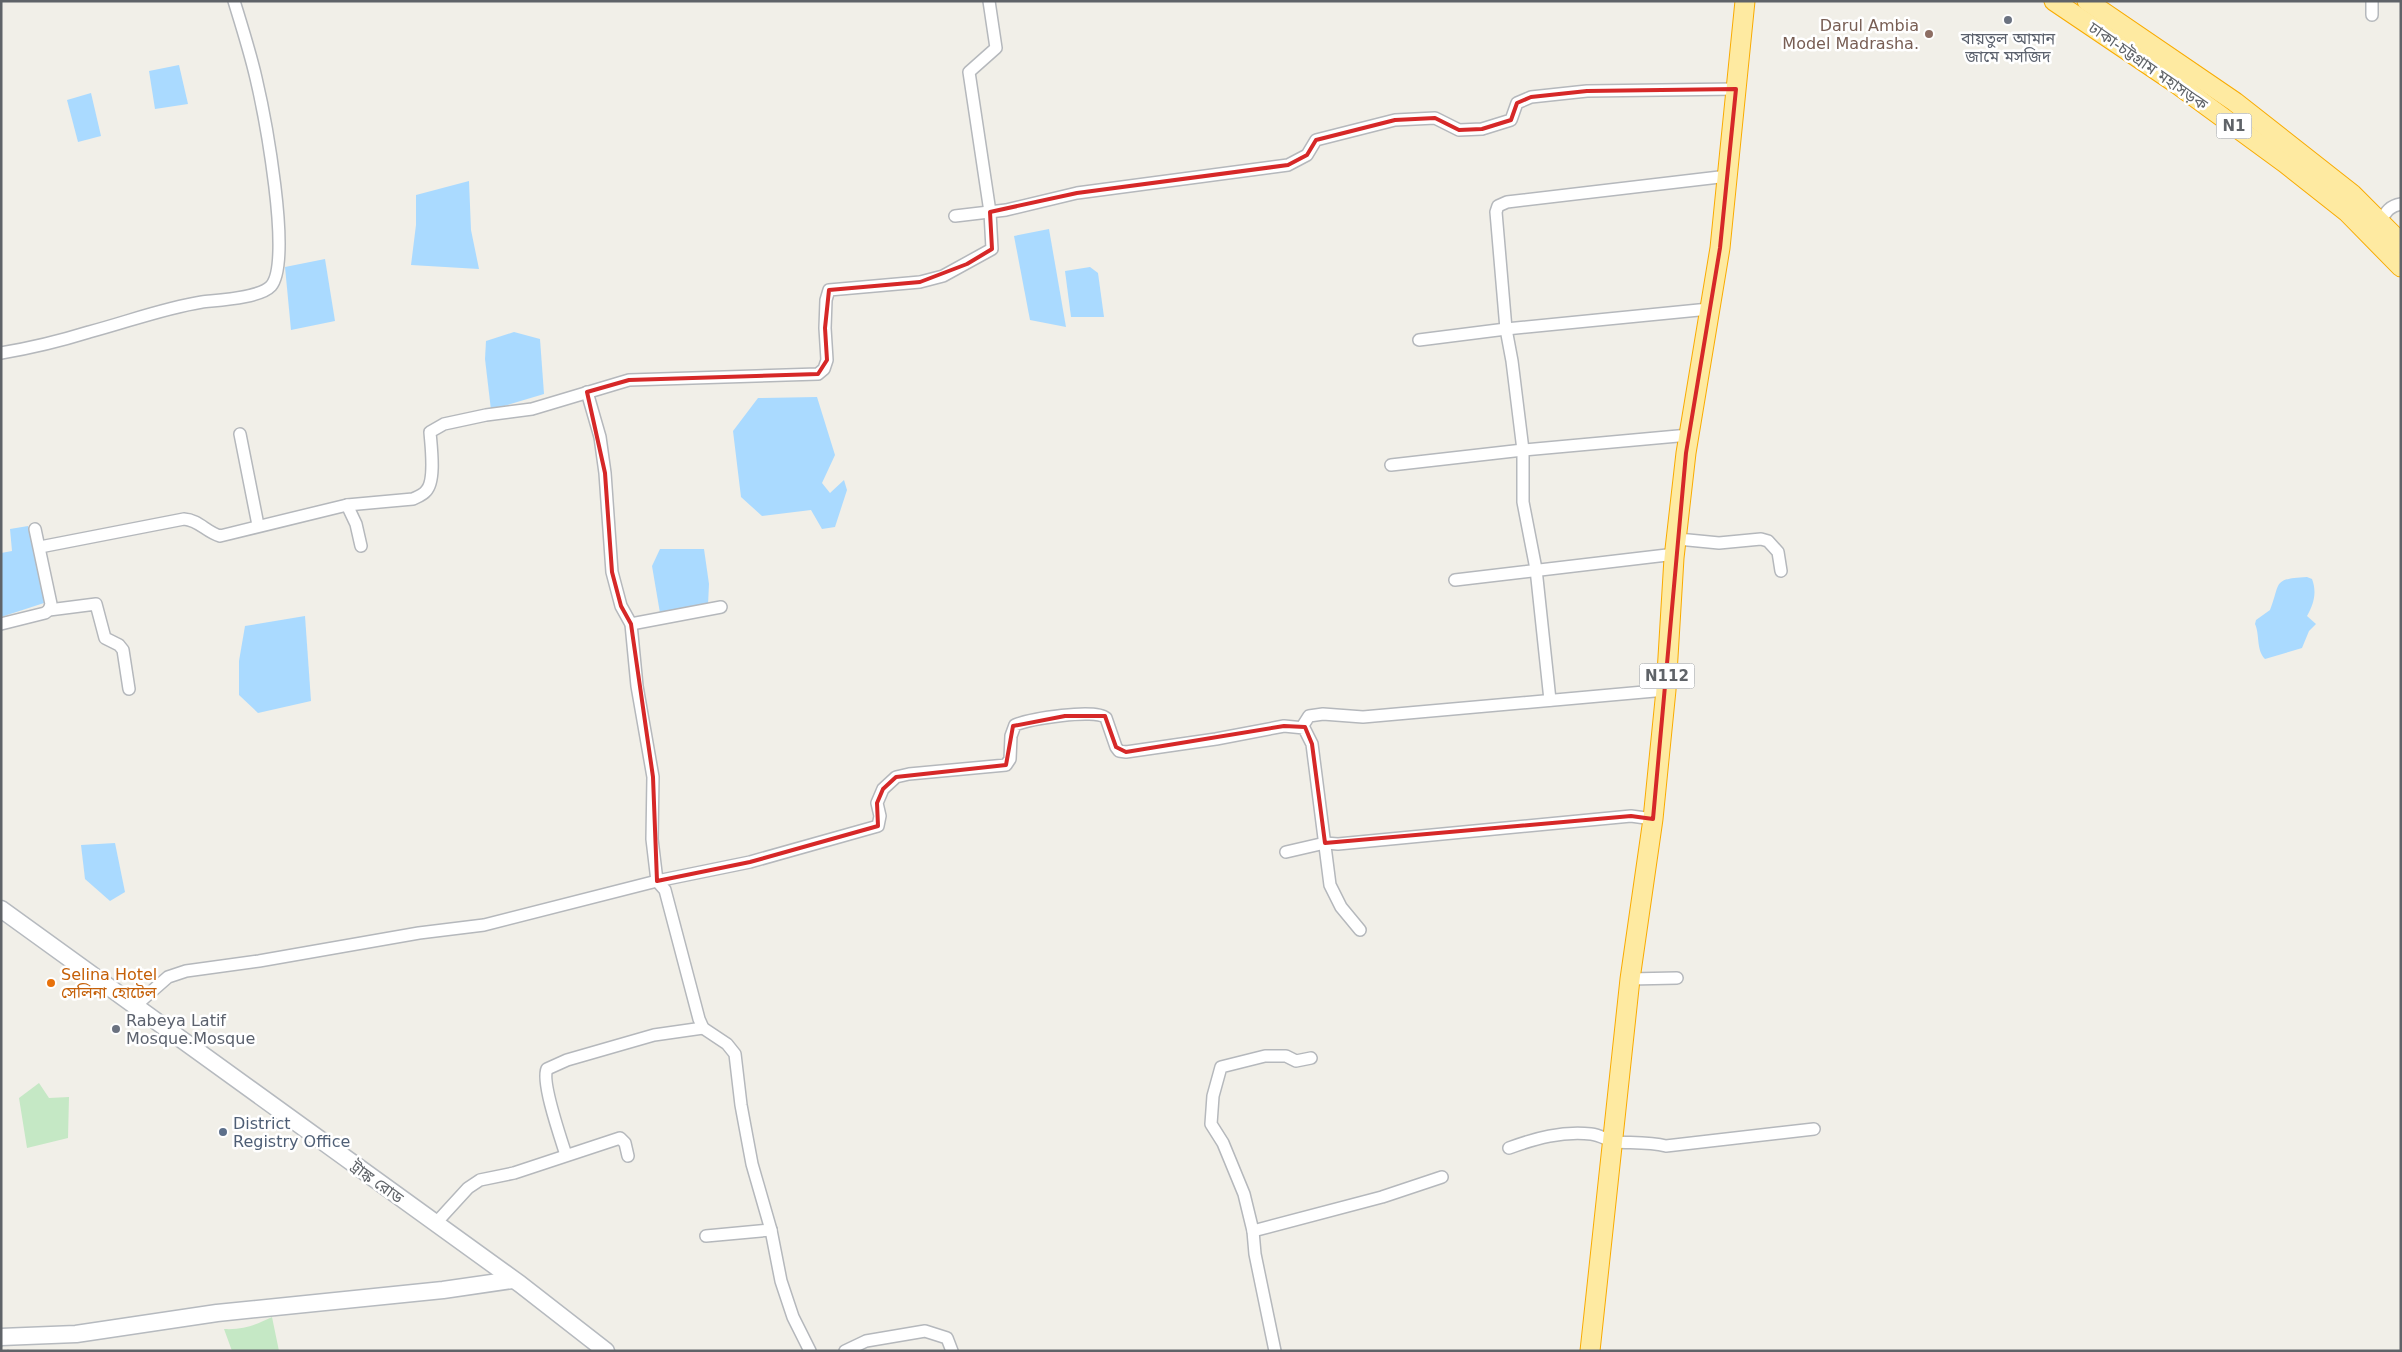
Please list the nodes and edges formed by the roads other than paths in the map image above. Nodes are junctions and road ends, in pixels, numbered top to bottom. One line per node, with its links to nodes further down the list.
1 (234, 1): 19 (street)
2 (989, 1): 11 (street)
3 (1745, 1): 8 (highway, N112)
4 (2054, 1): 15 (highway, ঢাকা-চট্টগ্রাম মহাসড়ক / N1)
5 (2087, 1): 13 (highway, ঢাকা-চট্টগ্রাম মহাসড়ক / N1)
6 (2372, 1): 7 (street)
7 (2372, 15)
8 (1736, 89): 9 (highway, N112); 11 (street)
9 (1728, 176): 16 (highway, N112); 17 (street)
10 (2398, 207): 13 (street)
11 (990, 212): 12 (street); 20 (street)
12 (955, 216)
13 (2380, 222): 14 (highway, ঢাকা-চট্টগ্রাম মহাসড়ক / N1)
14 (2401, 243)
15 (2401, 267)
16 (1709, 309): 17 (street); 22 (highway, N112)
17 (1506, 329): 18 (street); 23 (street)
18 (1419, 340)
19 (1, 352)
20 (587, 392): 25 (street); 38 (street)
21 (240, 434): 26 (street)
22 (1689, 435): 23 (street); 28 (highway, N112)
23 (1523, 450): 24 (street); 32 (street)
24 (1391, 465)
25 (347, 505): 26 (street); 30 (street)
26 (258, 525): 29 (street)
27 (35, 529): 29 (street)
28 (1678, 539): 31 (highway, N112); 33 (street)
29 (40, 546): 36 (street)
30 (361, 546)
31 (1674, 558): 32 (street); 40 (highway, N112)
32 (1536, 569): 34 (street); 41 (street)
33 (1781, 571)
34 (1455, 580)
35 (721, 607): 38 (street)
36 (49, 610): 37 (street); 39 (street)
37 (1, 624)
38 (631, 624): 46 (street)
39 (129, 689)
40 (1666, 690): 41 (street); 43 (highway, N112)
41 (1550, 700): 42 (street)
42 (1302, 727): 44 (street); 46 (street)
43 (1652, 819): 44 (street); 50 (highway, N112)
44 (1325, 842): 45 (street); 48 (street)
45 (1286, 852)
46 (657, 881): 51 (street); 52 (street)
47 (1, 909): 51 (main road, ট্রাঙ্ক রোড)
48 (1360, 930)
49 (1677, 978): 50 (street)
50 (1630, 979): 55 (highway, N112)
51 (135, 1006): 60 (main road, ট্রাঙ্ক রোড)
52 (703, 1028): 57 (street); 61 (street)
53 (1311, 1058): 62 (street)
54 (1814, 1129): 55 (street)
55 (1613, 1142): 56 (street); 71 (highway, N112)
56 (1509, 1148)
57 (566, 1155): 58 (street); 60 (street)
58 (628, 1156)
59 (1442, 1177): 62 (street)
60 (435, 1224): 64 (main road, ট্রাঙ্ক রোড)
61 (771, 1230): 63 (street); 67 (street)
62 (1253, 1231): 70 (street)
63 (706, 1236)
64 (512, 1280): 65 (main road); 66 (main road, ট্রাঙ্ক রোড)
65 (1, 1337)
66 (606, 1351)
67 (810, 1351)
68 (845, 1351): 69 (street)
69 (952, 1351)
70 (1275, 1351)
71 (1590, 1351)

